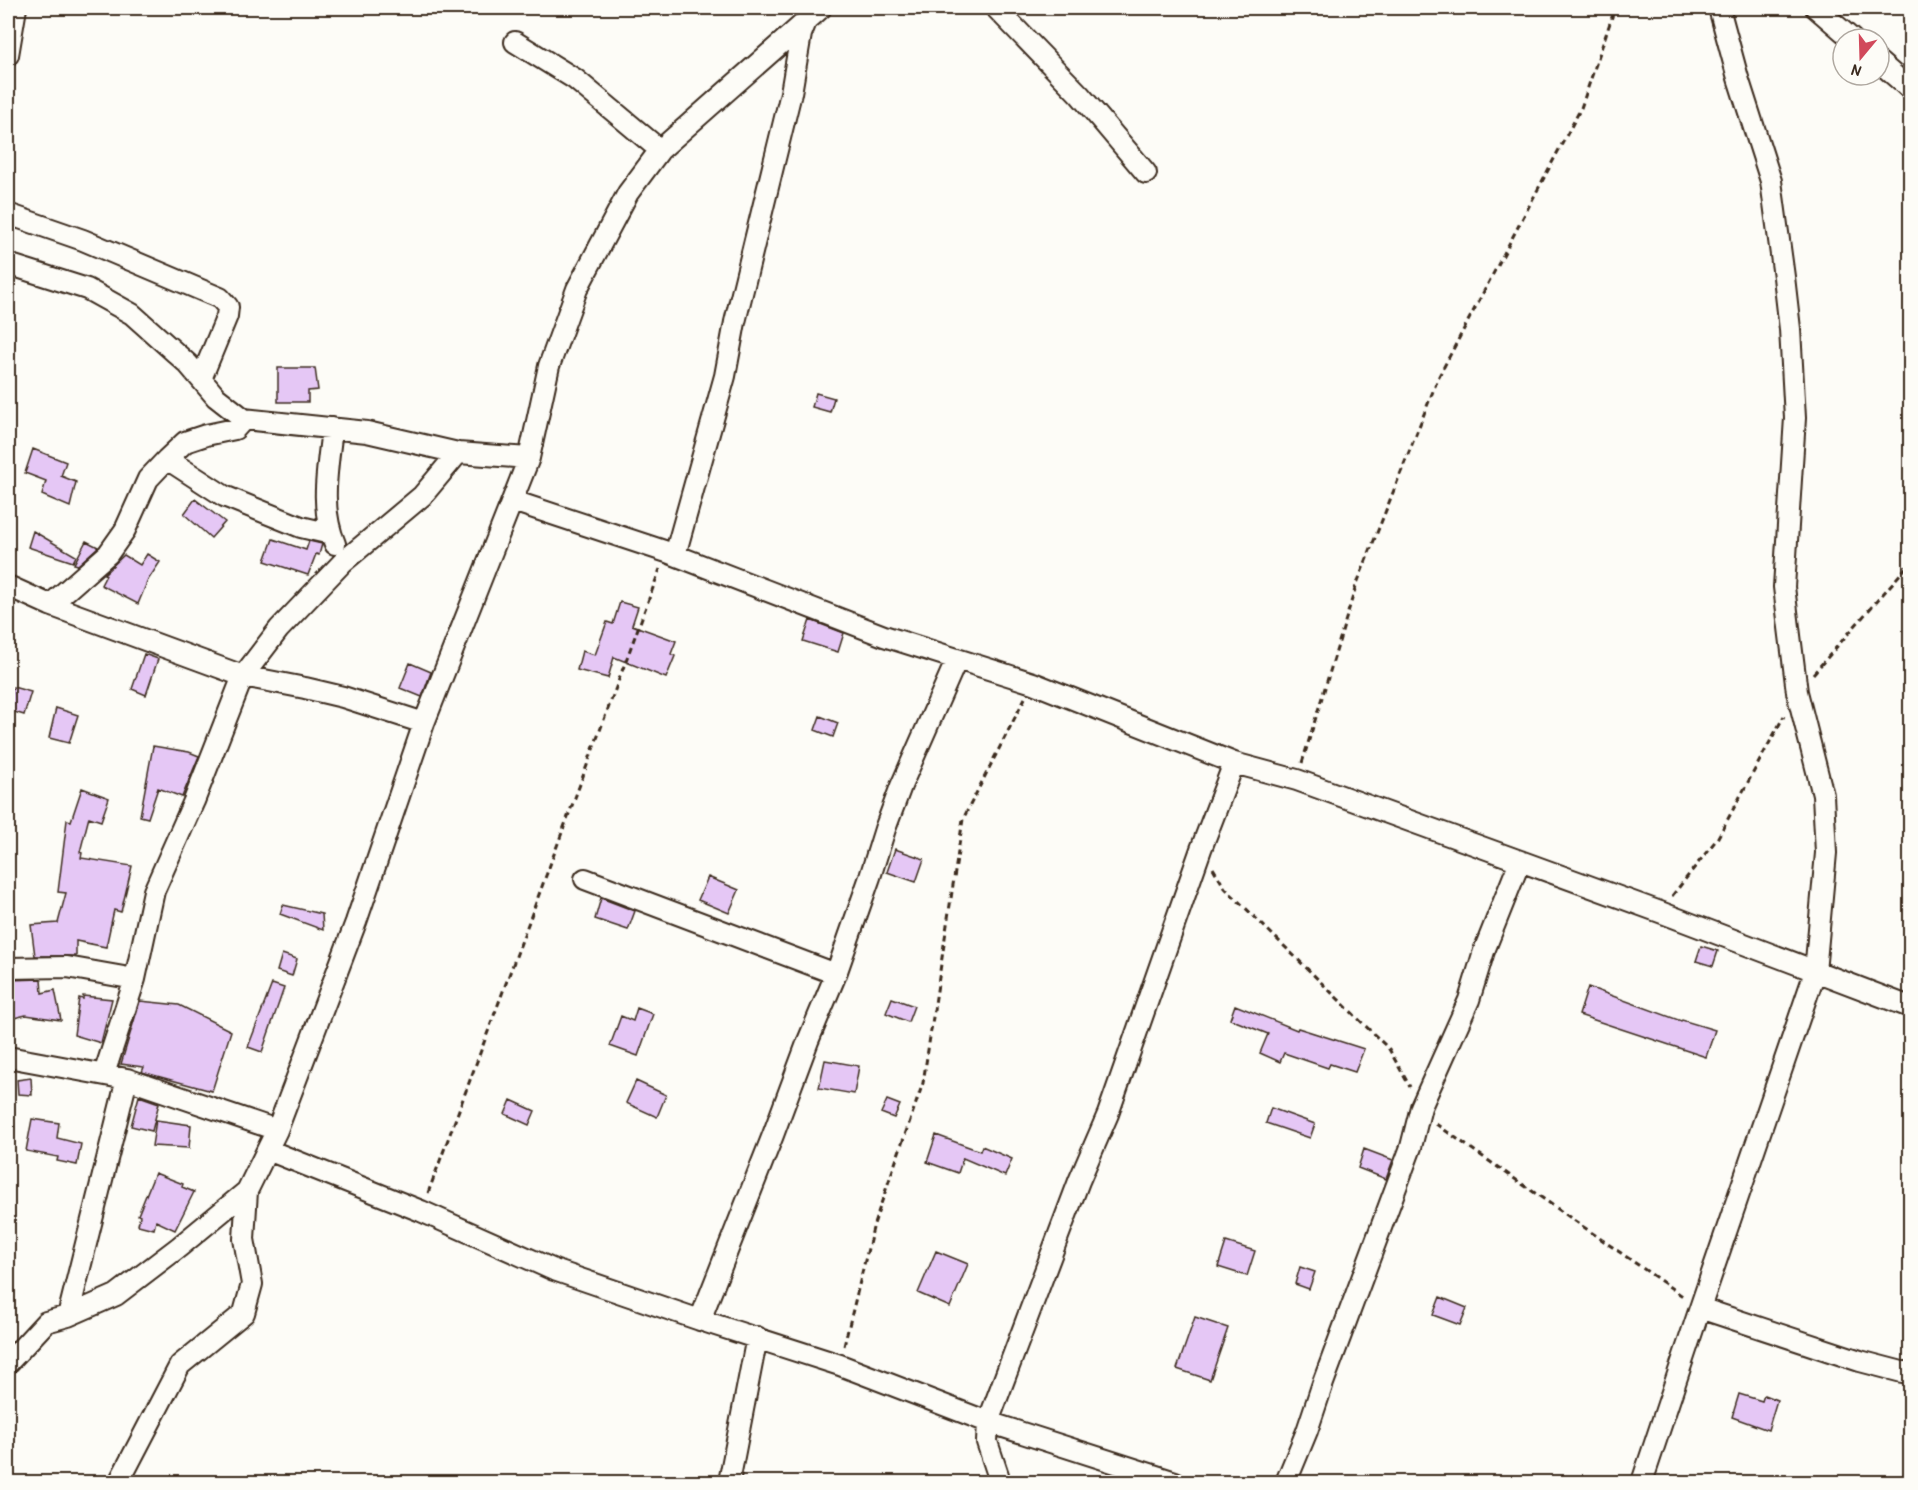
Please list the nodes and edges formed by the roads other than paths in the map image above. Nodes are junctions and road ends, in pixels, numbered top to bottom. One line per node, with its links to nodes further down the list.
1 (16, 8): 8 (street)
2 (996, 8): 12 (street)
3 (1719, 8): 34 (street)
4 (1816, 8): 6 (street)
5 (814, 13): 11 (street); 23 (street)
6 (1838, 27)
7 (515, 42): 11 (street)
8 (8, 55)
9 (1891, 72): 10 (street)
10 (1908, 86)
11 (660, 150): 19 (street)
12 (1146, 173)
13 (8, 214): 15 (street)
14 (8, 264): 15 (street)
15 (201, 379): 16 (street)
16 (244, 419): 17 (street); 20 (street)
17 (332, 428): 18 (street); 22 (street)
18 (458, 453): 19 (street); 24 (street)
19 (529, 458): 21 (street)
20 (167, 459): 22 (street); 26 (street)
21 (513, 501): 23 (street); 29 (street)
22 (331, 534): 24 (street)
23 (671, 553): 27 (street)
24 (343, 562): 28 (street)
25 (8, 586): 26 (street)
26 (50, 605): 28 (street)
27 (957, 659): 30 (street); 35 (street)
28 (243, 676): 29 (street); 36 (street)
29 (424, 723): 41 (street)
30 (1234, 763): 31 (street); 50 (street)
31 (1520, 861): 34 (street); 55 (street)
32 (585, 879): 35 (street)
33 (8, 968): 36 (street)
34 (1815, 972): 37 (street); 44 (street)
35 (836, 974): 46 (street)
36 (135, 980): 39 (street)
37 (1911, 1007)
38 (8, 1057): 39 (street)
39 (104, 1074): 40 (street)
40 (127, 1079): 41 (street); 45 (street)
41 (276, 1130): 42 (street)
42 (268, 1150): 43 (street); 46 (street)
43 (247, 1191): 45 (street); 51 (street)
44 (1700, 1308): 49 (street); 56 (street)
45 (68, 1316): 48 (street)
46 (700, 1320): 47 (street)
47 (758, 1337): 50 (street); 52 (street)
48 (8, 1362)
49 (1911, 1372)
50 (988, 1422): 53 (street); 54 (street)
51 (120, 1482)
52 (729, 1482)
53 (998, 1482)
54 (1175, 1482)
55 (1286, 1482)
56 (1642, 1482)

